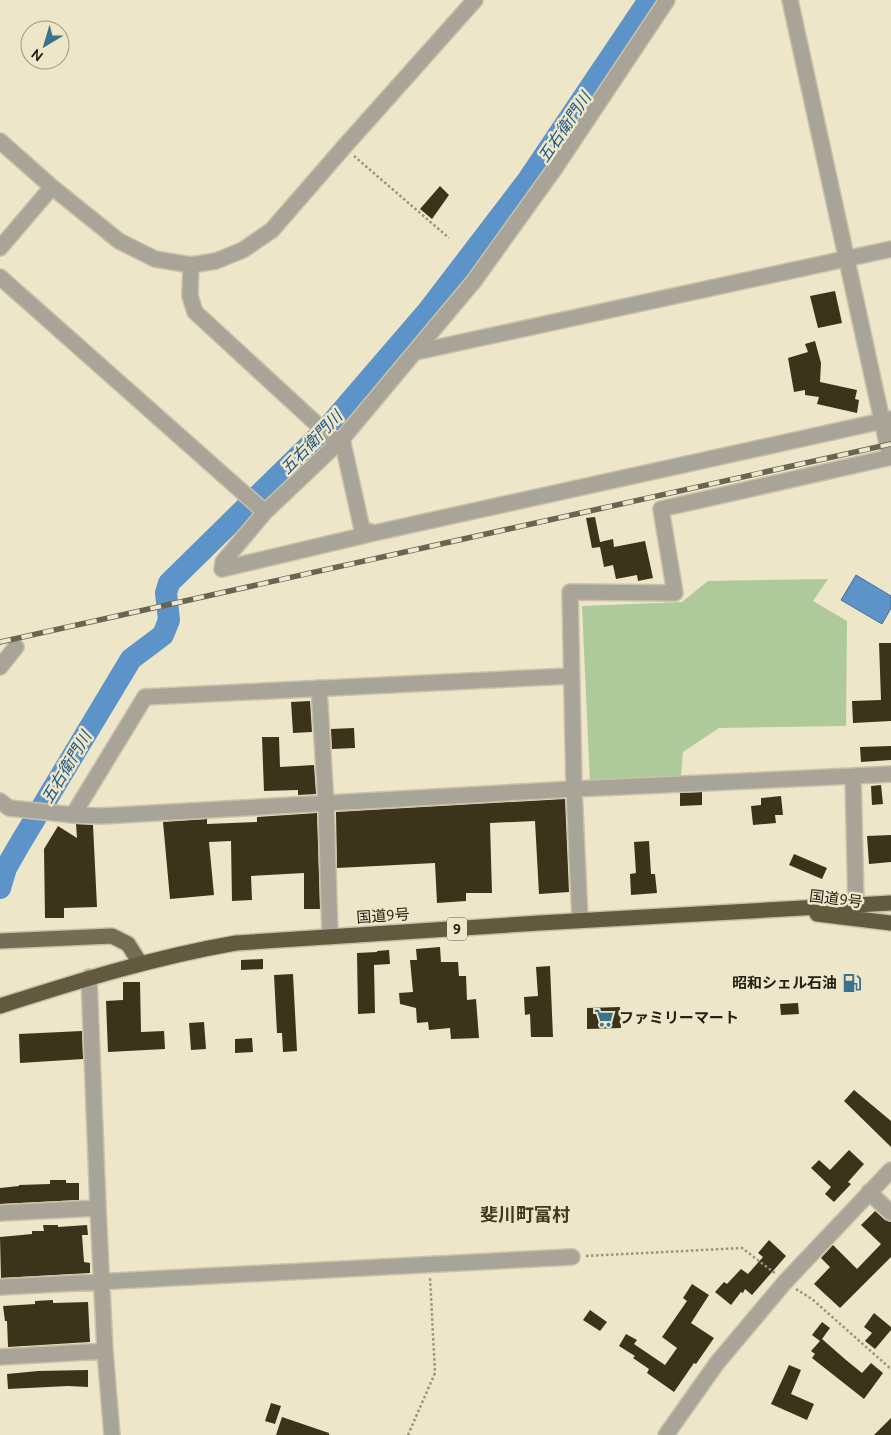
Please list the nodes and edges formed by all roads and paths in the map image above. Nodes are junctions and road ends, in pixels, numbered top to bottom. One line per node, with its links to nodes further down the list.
1 (475, 0): 5 (street)
2 (667, 0): 13 (street)
3 (790, 0): 10 (street)
4 (0, 142): 6 (street)
5 (344, 147): 7 (path); 11 (street)
6 (52, 187): 8 (street); 11 (street)
7 (449, 238)
8 (0, 248)
9 (891, 249): 10 (street)
10 (846, 258): 13 (street); 14 (street)
11 (191, 265): 15 (street)
12 (0, 277): 17 (street)
13 (416, 352): 15 (street)
14 (887, 420): 16 (street); 18 (street)
15 (342, 439): 17 (street); 18 (street)
16 (891, 457): 21 (street)
17 (265, 512): 18 (street)
18 (374, 533)
19 (16, 647): 20 (street)
20 (0, 667)
21 (571, 676): 22 (street); 25 (street)
22 (319, 688): 27 (street); 28 (street)
23 (891, 774): 24 (street)
24 (853, 776): 25 (street); 30 (street)
25 (574, 789): 27 (street); 32 (street)
26 (0, 800): 28 (street)
27 (326, 804): 28 (street); 34 (street)
28 (73, 815)
29 (891, 903): 30 (highway, 国道9号 / 9)
30 (856, 905): 31 (highway, 国道9号 / 9)
31 (776, 909): 32 (highway, 国道9号 / 9); 33 (highway, 国道9号 / 9)
32 (580, 920): 34 (highway, 国道9号 / 9)
33 (891, 923)
34 (330, 937): 36 (highway, 国道9号 / 9)
35 (0, 941): 36 (main road)
36 (140, 963): 37 (highway, 国道9号 / 9)
37 (89, 977): 38 (highway, 国道9号 / 9); 41 (street)
38 (0, 1006)
39 (891, 1170): 40 (street)
40 (869, 1192): 43 (street); 47 (street)
41 (98, 1208): 42 (street); 46 (street)
42 (0, 1212)
43 (891, 1213)
44 (572, 1257): 45 (street); 47 (path)
45 (430, 1265): 46 (street); 53 (path)
46 (102, 1282): 48 (street); 49 (street)
47 (785, 1282): 51 (path); 54 (street)
48 (0, 1287)
49 (105, 1351): 50 (street); 52 (street)
50 (0, 1357)
51 (891, 1369)
52 (112, 1435)
53 (408, 1435)
54 (666, 1435)

